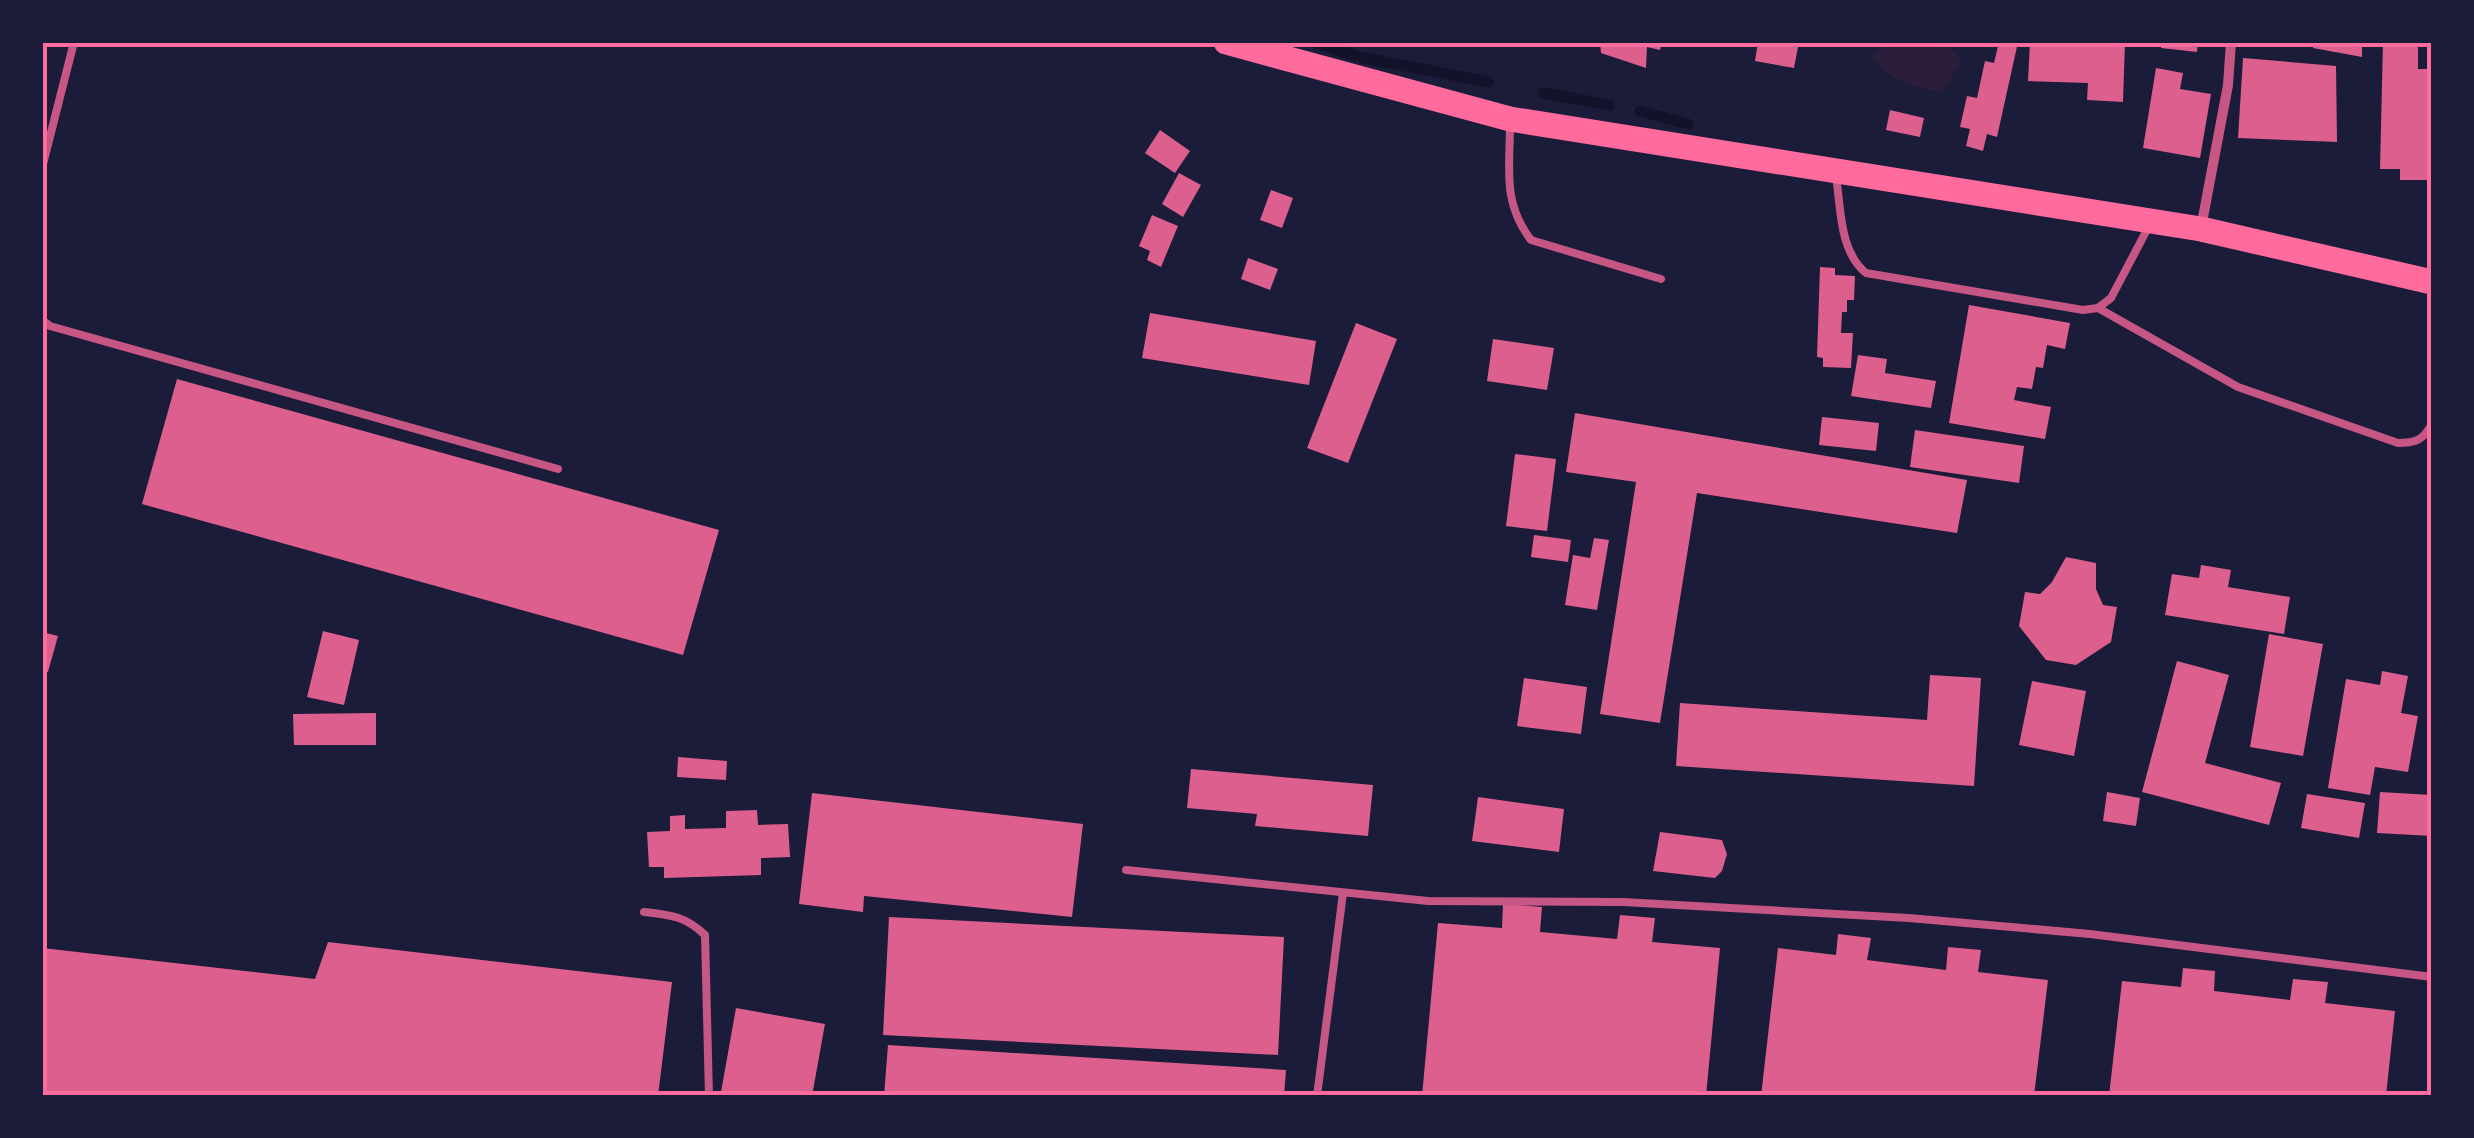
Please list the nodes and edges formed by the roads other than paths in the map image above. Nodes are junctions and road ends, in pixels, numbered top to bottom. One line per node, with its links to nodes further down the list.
1 (74, 42): 5 (lane)
2 (1226, 42): 4 (main road)
3 (2232, 42): 8 (street)
4 (1510, 119): 6 (main road); 9 (lane)
5 (42, 168)
6 (1835, 171): 7 (main road); 11 (lane)
7 (2152, 221): 8 (main road); 11 (lane)
8 (2201, 229): 10 (main road)
9 (1661, 279)
10 (2432, 282)
11 (2098, 308): 13 (lane)
12 (42, 320): 14 (lane)
13 (2432, 424)
14 (558, 469)
15 (1126, 870): 16 (lane)
16 (1343, 892): 18 (lane); 20 (lane)
17 (644, 912): 19 (lane)
18 (2432, 977)
19 (709, 1096)
20 (1317, 1096)

